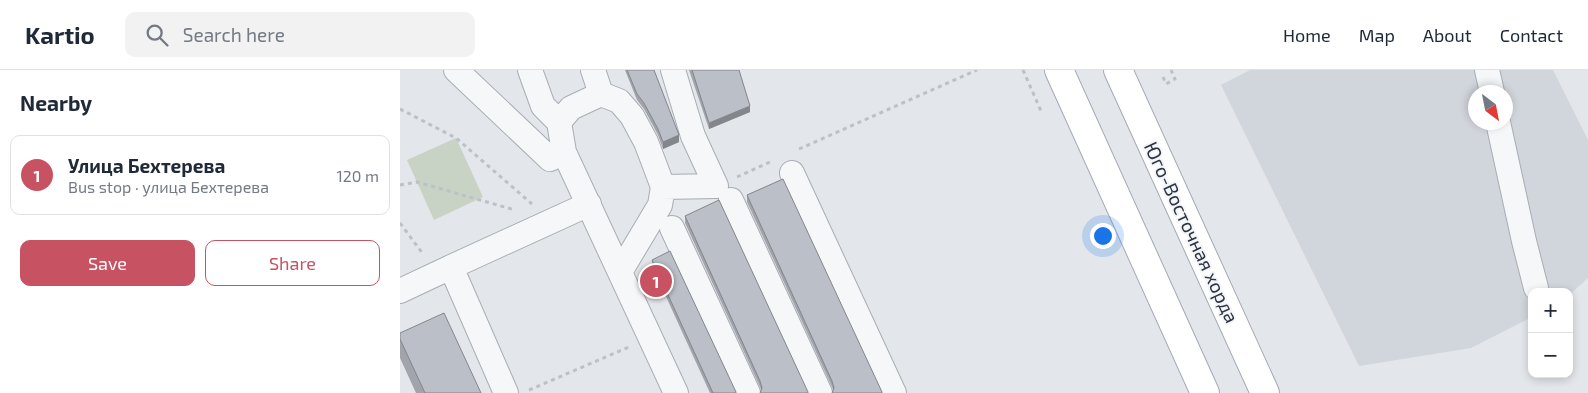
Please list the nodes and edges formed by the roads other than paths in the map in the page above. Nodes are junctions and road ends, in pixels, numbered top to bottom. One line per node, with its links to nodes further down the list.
1 (456, 70): 12 (street)
2 (530, 70): 10 (street)
3 (593, 70): 9 (street)
4 (673, 70): 15 (street)
5 (1059, 70): 27 (main road)
6 (1118, 70): 28 (main road, Юго-Восточная хорда)
7 (1487, 70): 8 (street)
8 (1490, 85)
9 (601, 94): 10 (street); 14 (street)
10 (560, 122): 12 (street)
11 (1500, 130): 20 (street)
12 (564, 152): 16 (street)
13 (792, 173): 26 (street)
14 (663, 187): 15 (street); 19 (street)
15 (724, 193): 25 (street)
16 (589, 204): 18 (street); 19 (street)
17 (672, 228): 24 (street)
18 (444, 270): 21 (street); 22 (street)
19 (620, 272): 23 (street)
20 (1536, 288)
21 (400, 291)
22 (506, 393)
23 (676, 393)
24 (748, 393)
25 (820, 393)
26 (894, 393)
27 (1205, 393)
28 (1265, 393)

